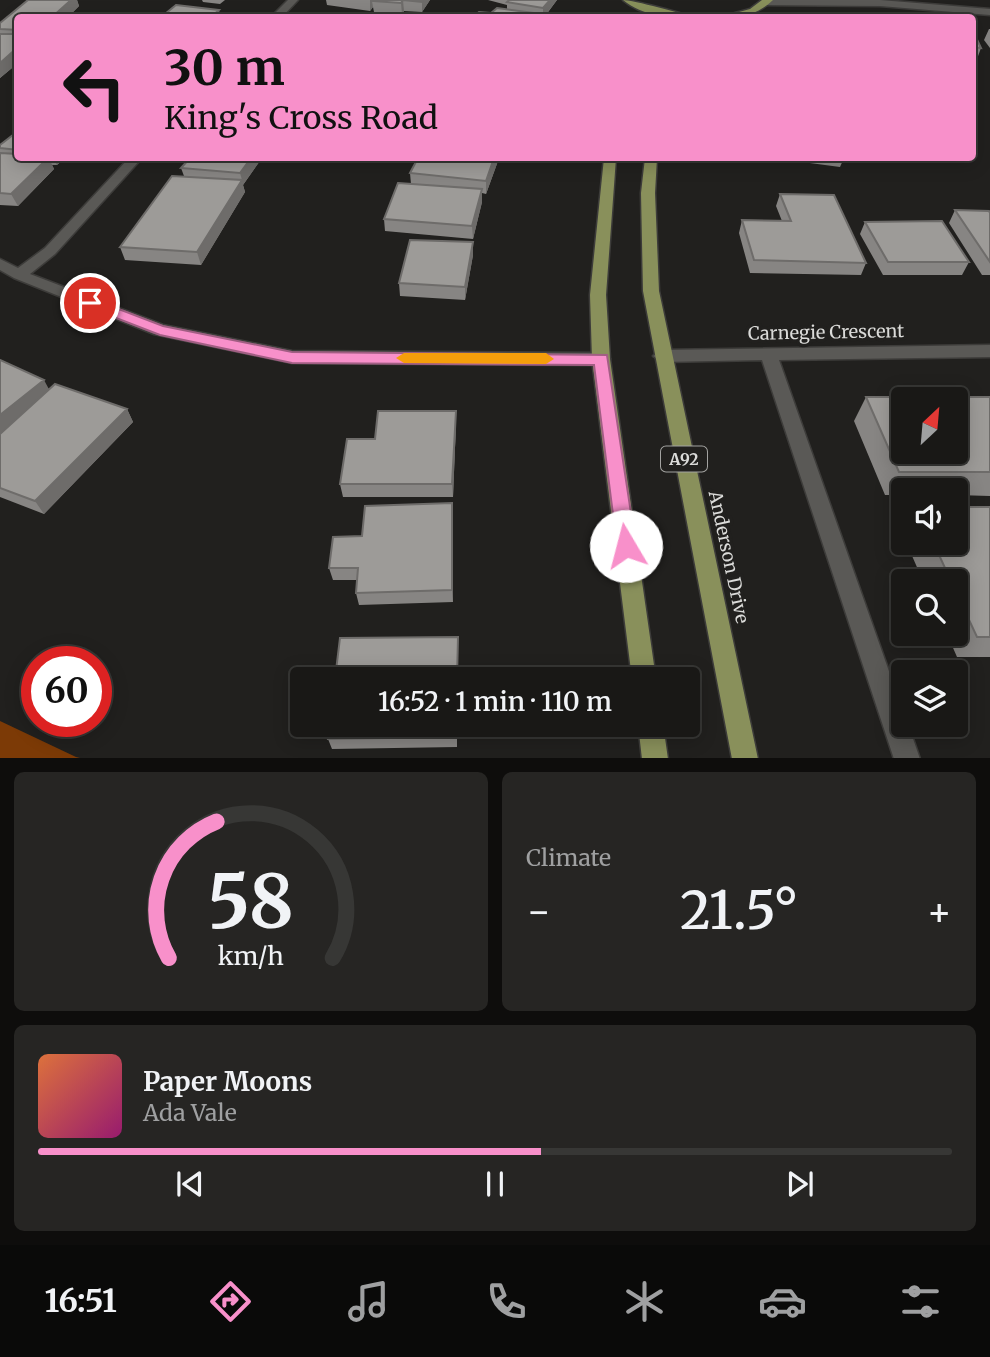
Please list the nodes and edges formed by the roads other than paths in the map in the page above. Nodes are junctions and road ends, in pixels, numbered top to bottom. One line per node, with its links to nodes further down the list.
1 (293, 0): 8 (street)
2 (628, 0): 7 (main road)
3 (861, 0): 5 (street)
4 (767, 1): 5 (street); 9 (main road)
5 (880, 3): 6 (street)
6 (990, 12)
7 (644, 13)
8 (279, 14)
9 (740, 14)
10 (133, 161): 14 (street)
11 (610, 161): 18 (main road)
12 (651, 161): 17 (main road, Anderson Drive / A92)
13 (0, 264): 14 (street)
14 (19, 275): 18 (street)
15 (990, 351): 16 (street, Carnegie Crescent)
16 (768, 353): 17 (street, Carnegie Crescent); 23 (street)
17 (662, 356): 22 (main road, Anderson Drive / A92)
18 (601, 359): 19 (main road)
19 (642, 667)
20 (652, 737): 21 (main road)
21 (655, 758)
22 (745, 758)
23 (907, 758)

